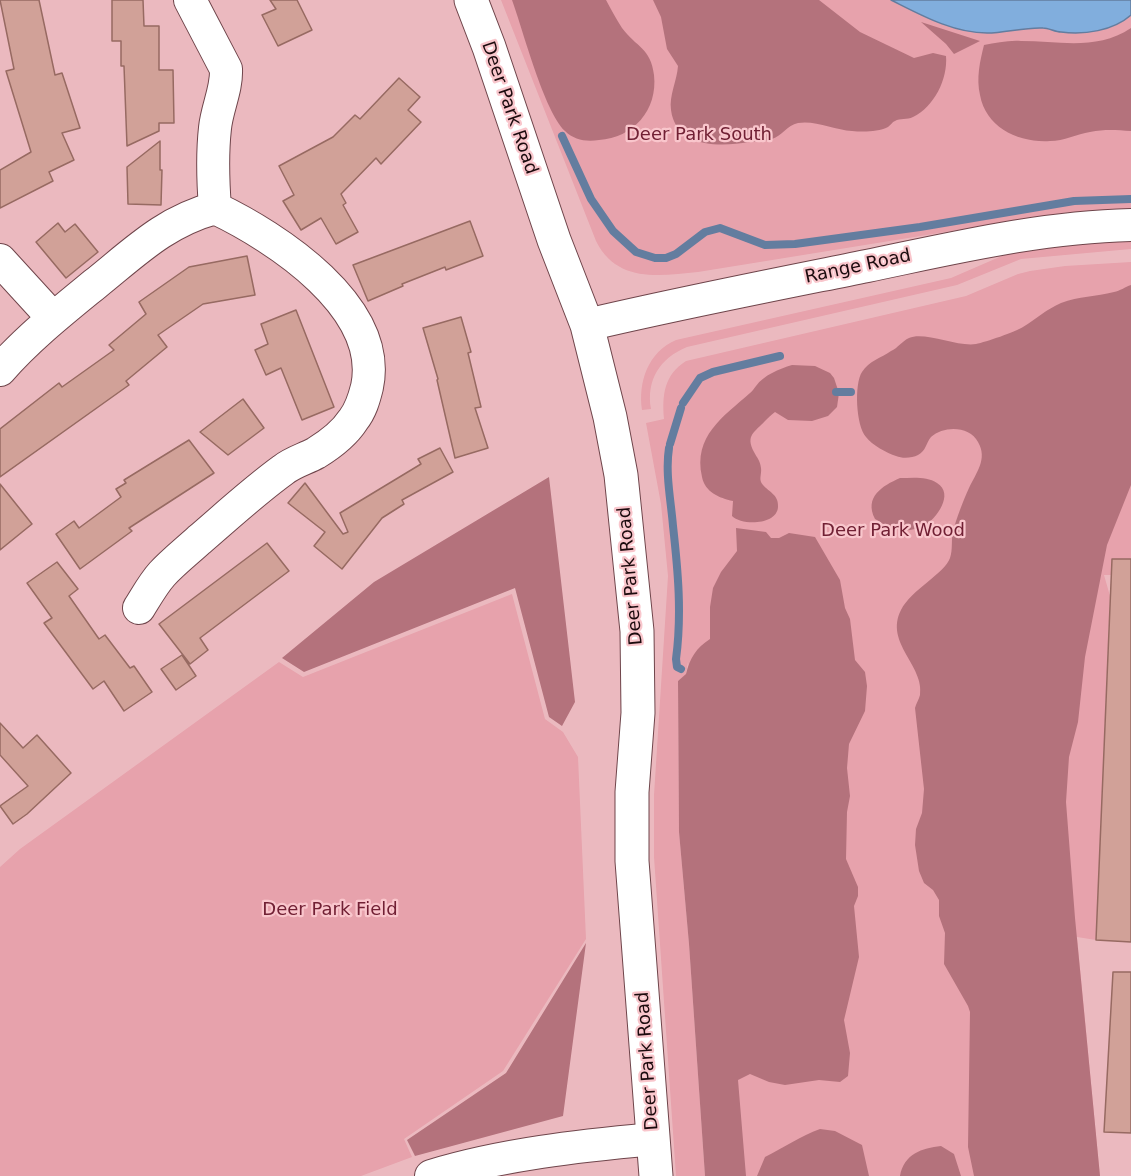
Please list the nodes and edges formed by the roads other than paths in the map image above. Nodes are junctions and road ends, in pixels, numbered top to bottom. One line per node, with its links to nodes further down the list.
1 (190, 0): 3 (street)
2 (471, 0): 7 (street, Deer Park Road)
3 (215, 208): 6 (street); 9 (street)
4 (1131, 225): 7 (street, Range Road)
5 (0, 260): 6 (street)
6 (53, 318): 8 (street)
7 (587, 325): 10 (street, Deer Park Road)
8 (0, 370)
9 (139, 608)
10 (653, 1139): 11 (street); 12 (street, Deer Park Road)
11 (431, 1176)
12 (656, 1176)

